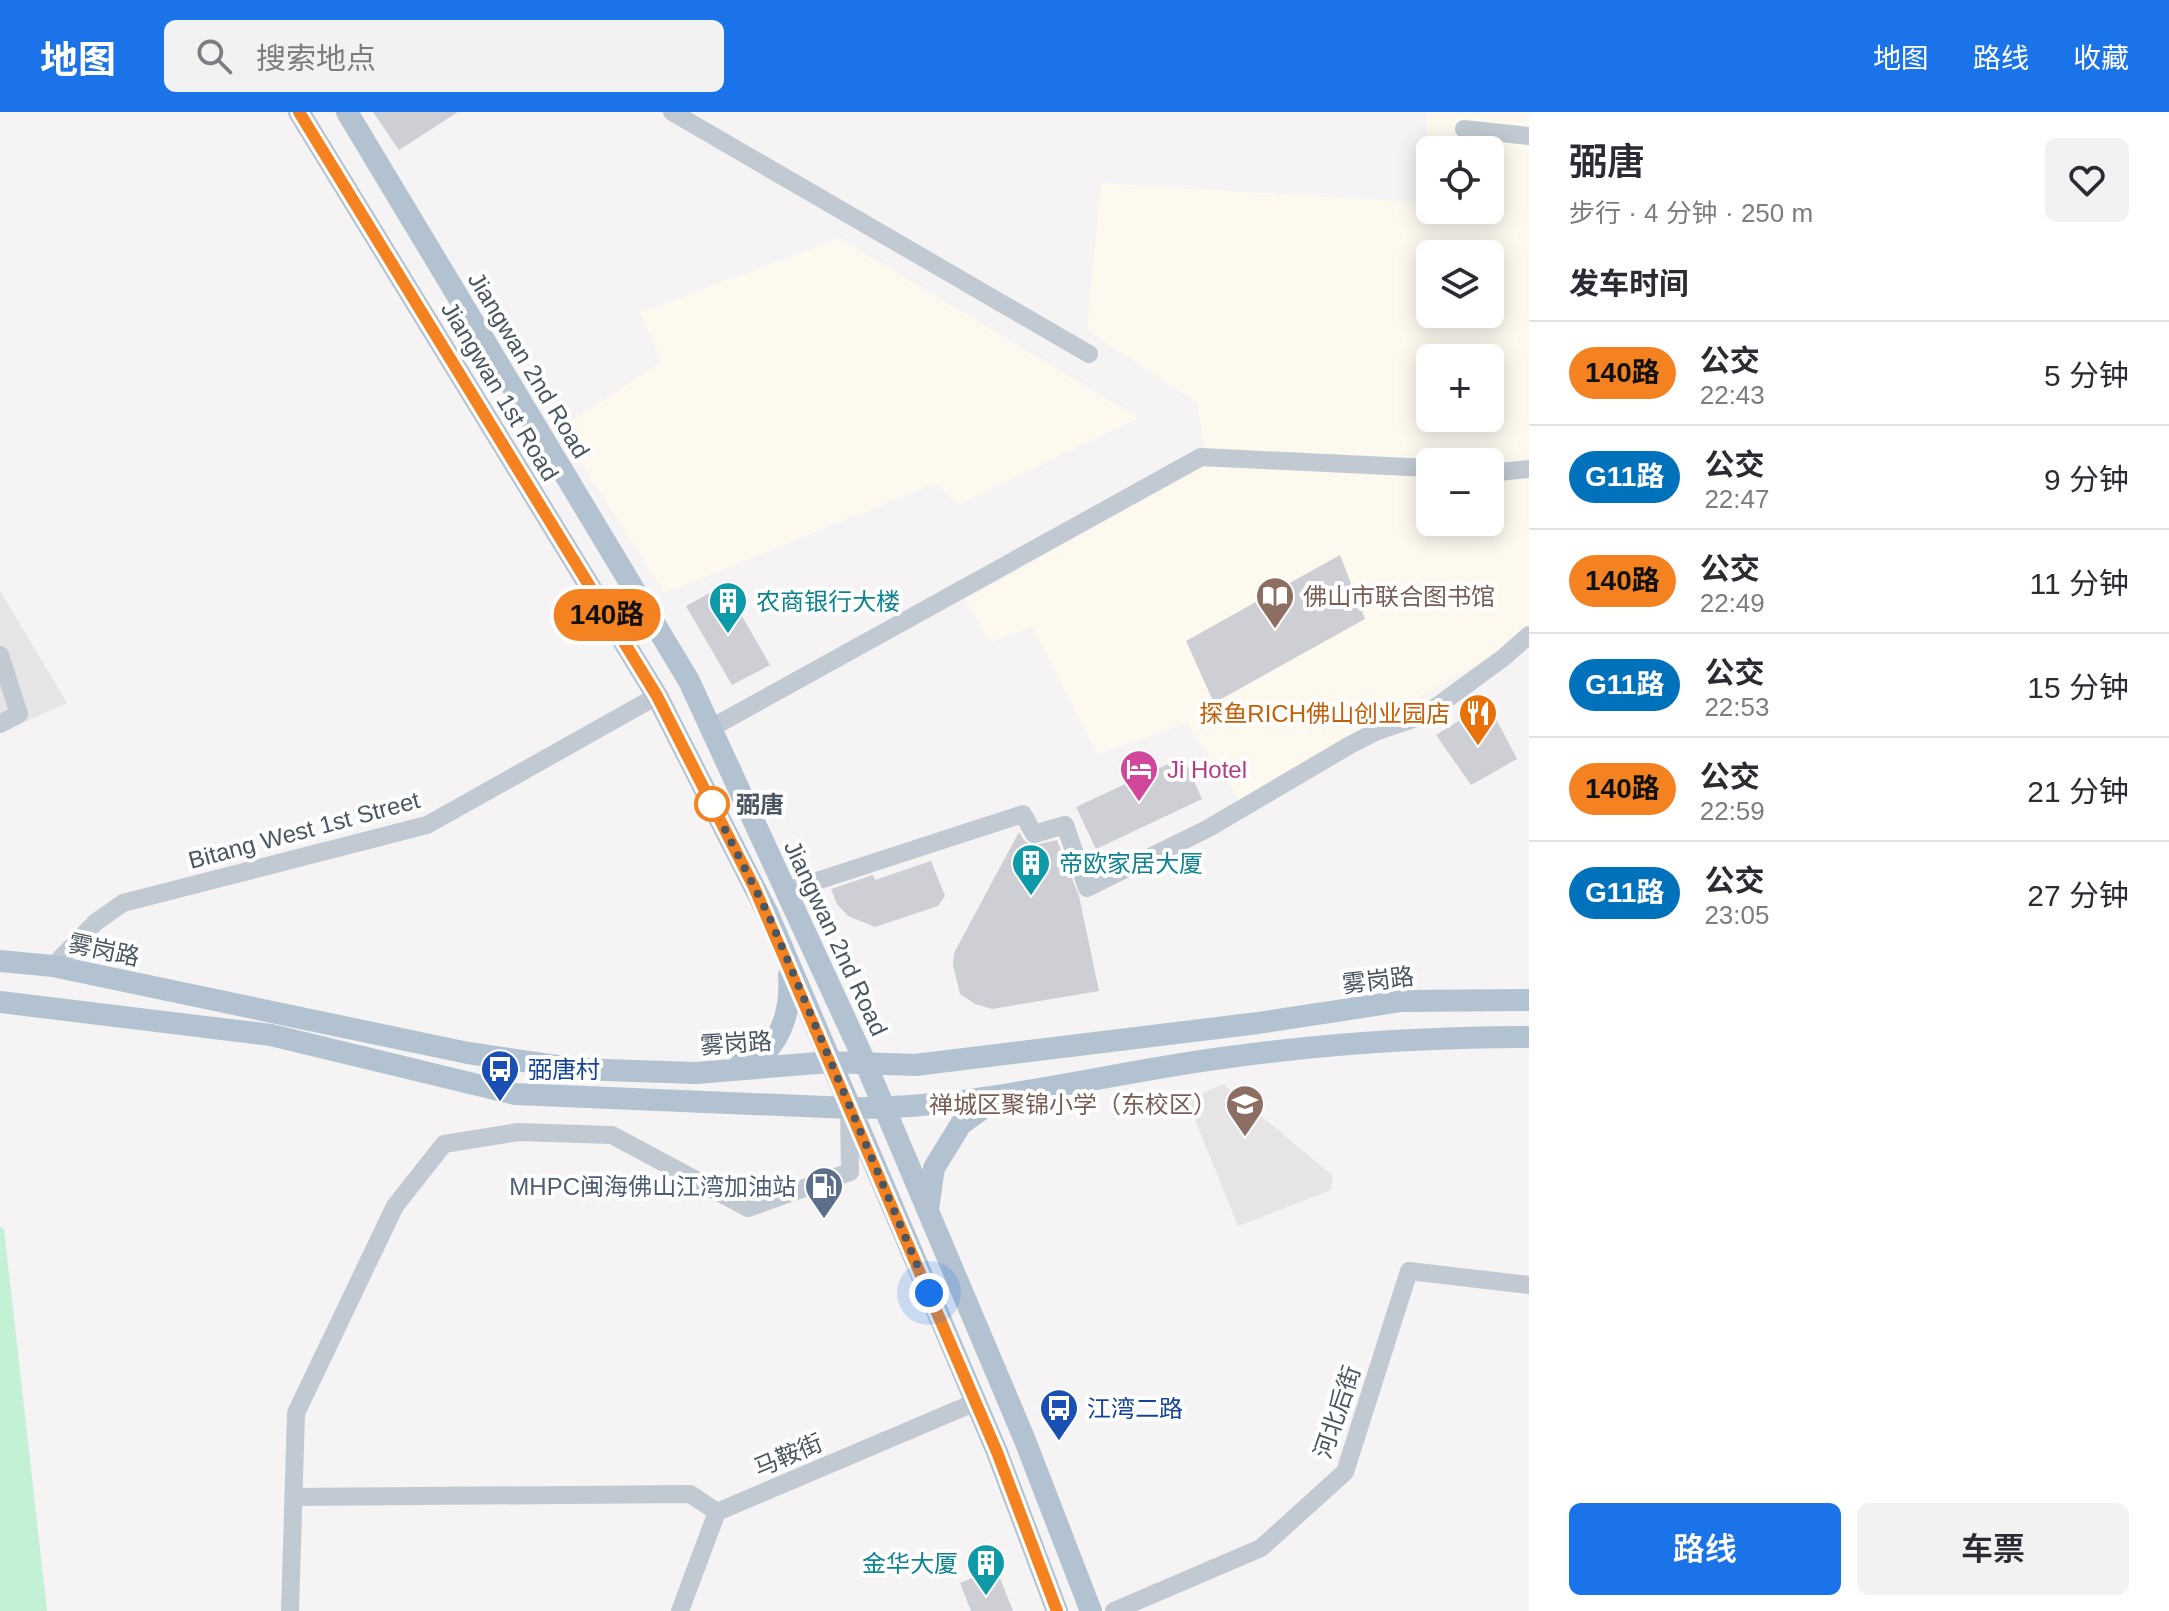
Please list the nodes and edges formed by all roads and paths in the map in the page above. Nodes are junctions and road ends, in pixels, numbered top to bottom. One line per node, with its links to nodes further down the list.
1 (299, 112): 12 (main road, Jiangwan 1st Road)
2 (347, 112): 14 (main road, Jiangwan 2nd Road)
3 (676, 113): 6 (street)
4 (1464, 129): 5 (street)
5 (1529, 136)
6 (1089, 354)
7 (1416, 467): 14 (street)
8 (1529, 469): 9 (street)
9 (1504, 472)
10 (1529, 635): 15 (street)
11 (0, 655): 13 (street)
12 (657, 696): 17 (main road); 18 (street, Bitang West 1st Street)
13 (0, 724)
14 (711, 728): 15 (main road, Jiangwan 2nd Road)
15 (786, 891): 23 (main road, Jiangwan 2nd Road)
16 (0, 961): 18 (main road, 雾岗路)
17 (788, 961): 22 (main road); 24 (main road)
18 (53, 966): 24 (main road, 雾岗路)
19 (1529, 1000): 23 (main road, 雾岗路)
20 (0, 1002): 26 (main road)
21 (1529, 1037): 25 (main road)
22 (830, 1062): 23 (main road, 雾岗路); 24 (main road, 雾岗路); 26 (main road)
23 (865, 1062): 27 (main road, Jiangwan 2nd Road)
24 (726, 1071)
25 (998, 1097): 27 (main road); 28 (main road)
26 (849, 1108): 27 (main road); 30 (main road); 31 (street)
27 (885, 1109): 28 (main road, Jiangwan 2nd Road)
28 (928, 1210): 36 (main road, Jiangwan 2nd Road)
29 (1529, 1285): 37 (street, 河北后街)
30 (976, 1402): 32 (street, 马鞍街); 35 (main road)
31 (293, 1497): 32 (street); 33 (street)
32 (717, 1512): 34 (street)
33 (290, 1611)
34 (680, 1611)
35 (1057, 1611)
36 (1091, 1611)
37 (1114, 1611)

